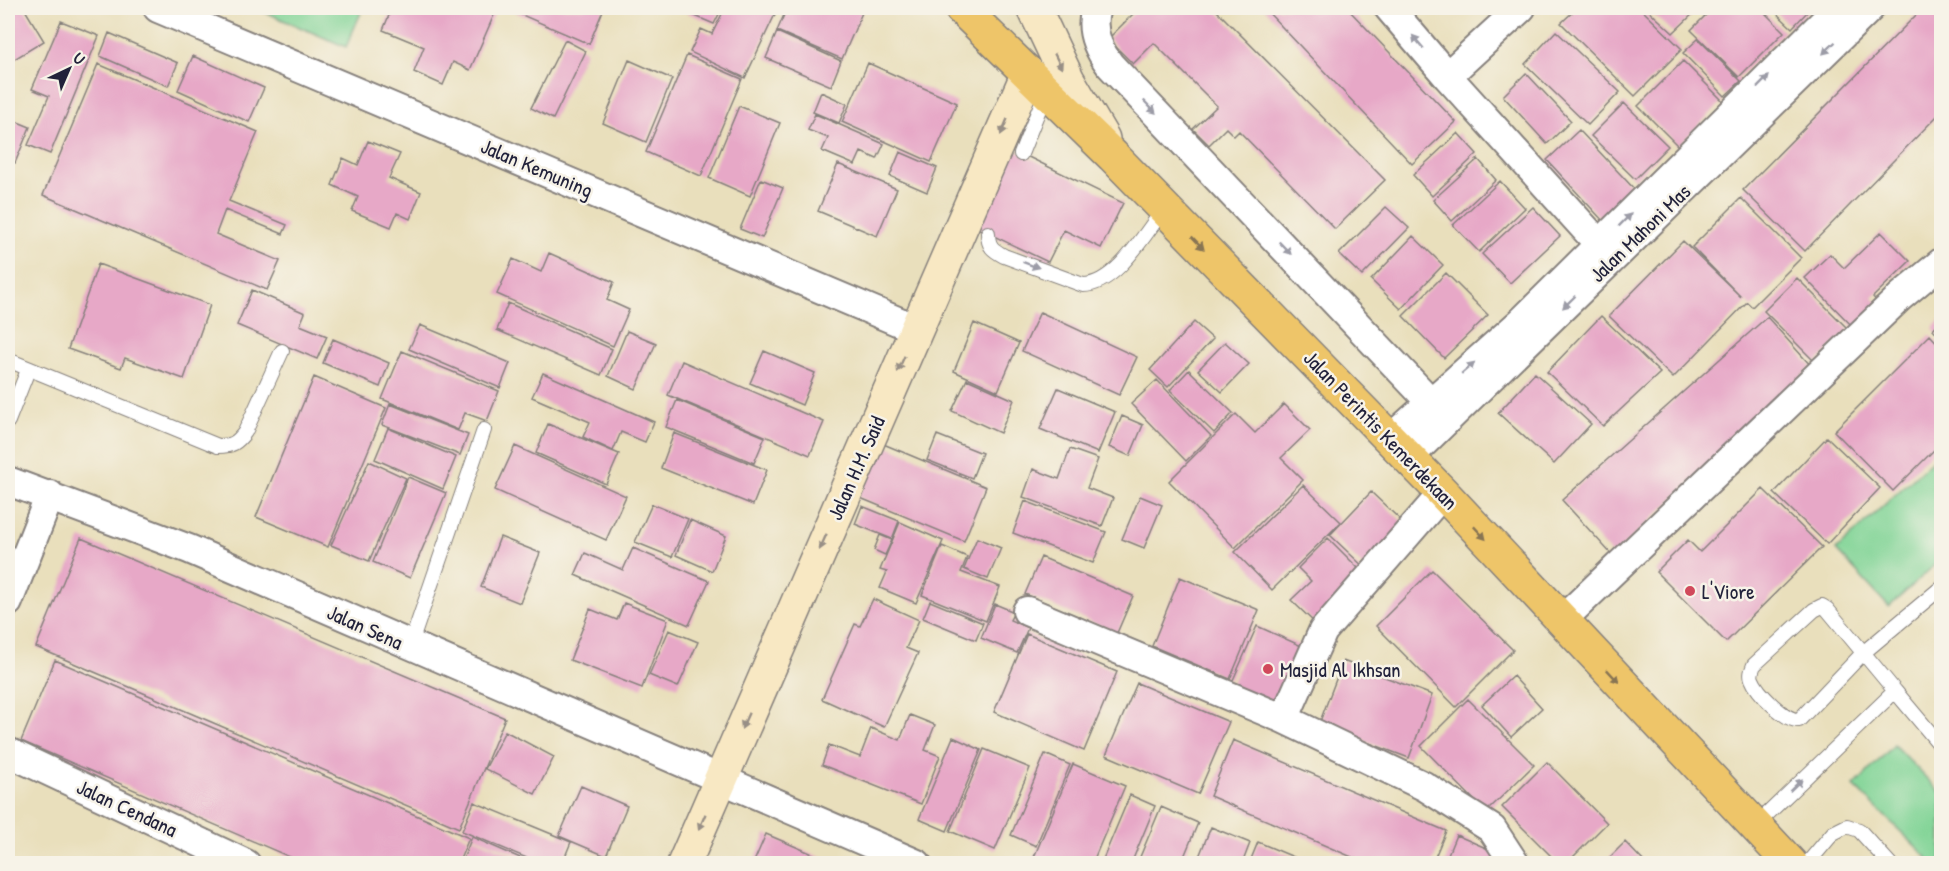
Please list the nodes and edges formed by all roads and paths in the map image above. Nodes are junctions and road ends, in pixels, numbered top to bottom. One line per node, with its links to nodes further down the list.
1 (158, 8): 17 (street, Jalan Kemuning)
2 (961, 8): 10 (main road, Jalan Perintis Kemerdekaan)
3 (1034, 8): 12 (street, one-way to 12)
4 (1096, 8): 21 (street, one-way to 21)
5 (1389, 8): 9 (street, one-way to 5)
6 (1521, 8): 9 (street)
7 (1838, 8): 15 (street, Jalan Mahoni Mas, one-way to 7)
8 (1870, 8): 21 (street, Jalan Mahoni Mas, one-way to 21)
9 (1447, 76): 15 (street)
10 (1037, 82): 11 (lane); 12 (main road, Jalan Perintis Kemerdekaan); 17 (street, Jalan H.M. Said, one-way to 17)
11 (1021, 154)
12 (1113, 156): 13 (main road, Jalan Perintis Kemerdekaan)
13 (1164, 209): 14 (lane, one-way to 13); 24 (main road, Jalan Perintis Kemerdekaan, one-way to 24)
14 (988, 233)
15 (1600, 245): 21 (street, Jalan Mahoni Mas, one-way to 15)
16 (1941, 261): 31 (street)
17 (916, 329): 38 (street, Jalan H.M. Said, one-way to 38)
18 (282, 351): 20 (lane)
19 (8, 360): 20 (lane)
20 (28, 370): 22 (lane)
21 (1439, 411): 24 (street, Jalan Mahoni Mas)
22 (8, 421)
23 (484, 430): 32 (lane)
24 (1399, 449): 26 (main road, Jalan Perintis Kemerdekaan)
25 (8, 481): 27 (street, Jalan Sena)
26 (1443, 493): 31 (main road, Jalan Perintis Kemerdekaan, one-way to 31); 35 (street)
27 (50, 495): 29 (street); 32 (street, Jalan Sena)
28 (1941, 586): 33 (lane)
29 (8, 602)
30 (1027, 611): 35 (street)
31 (1560, 621): 39 (main road, Jalan Perintis Kemerdekaan, one-way to 39)
32 (410, 646): 38 (street, Jalan Sena)
33 (1863, 653): 33 (lane); 34 (lane)
34 (1895, 691): 36 (lane); 39 (lane, one-way to 34)
35 (1284, 719): 43 (street)
36 (1941, 747)
37 (8, 752): 40 (street, Jalan Cendana)
38 (720, 780): 41 (street, Jalan H.M. Said, one-way to 41); 42 (street, Jalan Sena)
39 (1755, 826): 44 (main road, Jalan Perintis Kemerdekaan)
40 (246, 864)
41 (684, 864)
42 (917, 864)
43 (1515, 864)
44 (1791, 864)
45 (1807, 864): 46 (lane)
46 (1890, 864)

